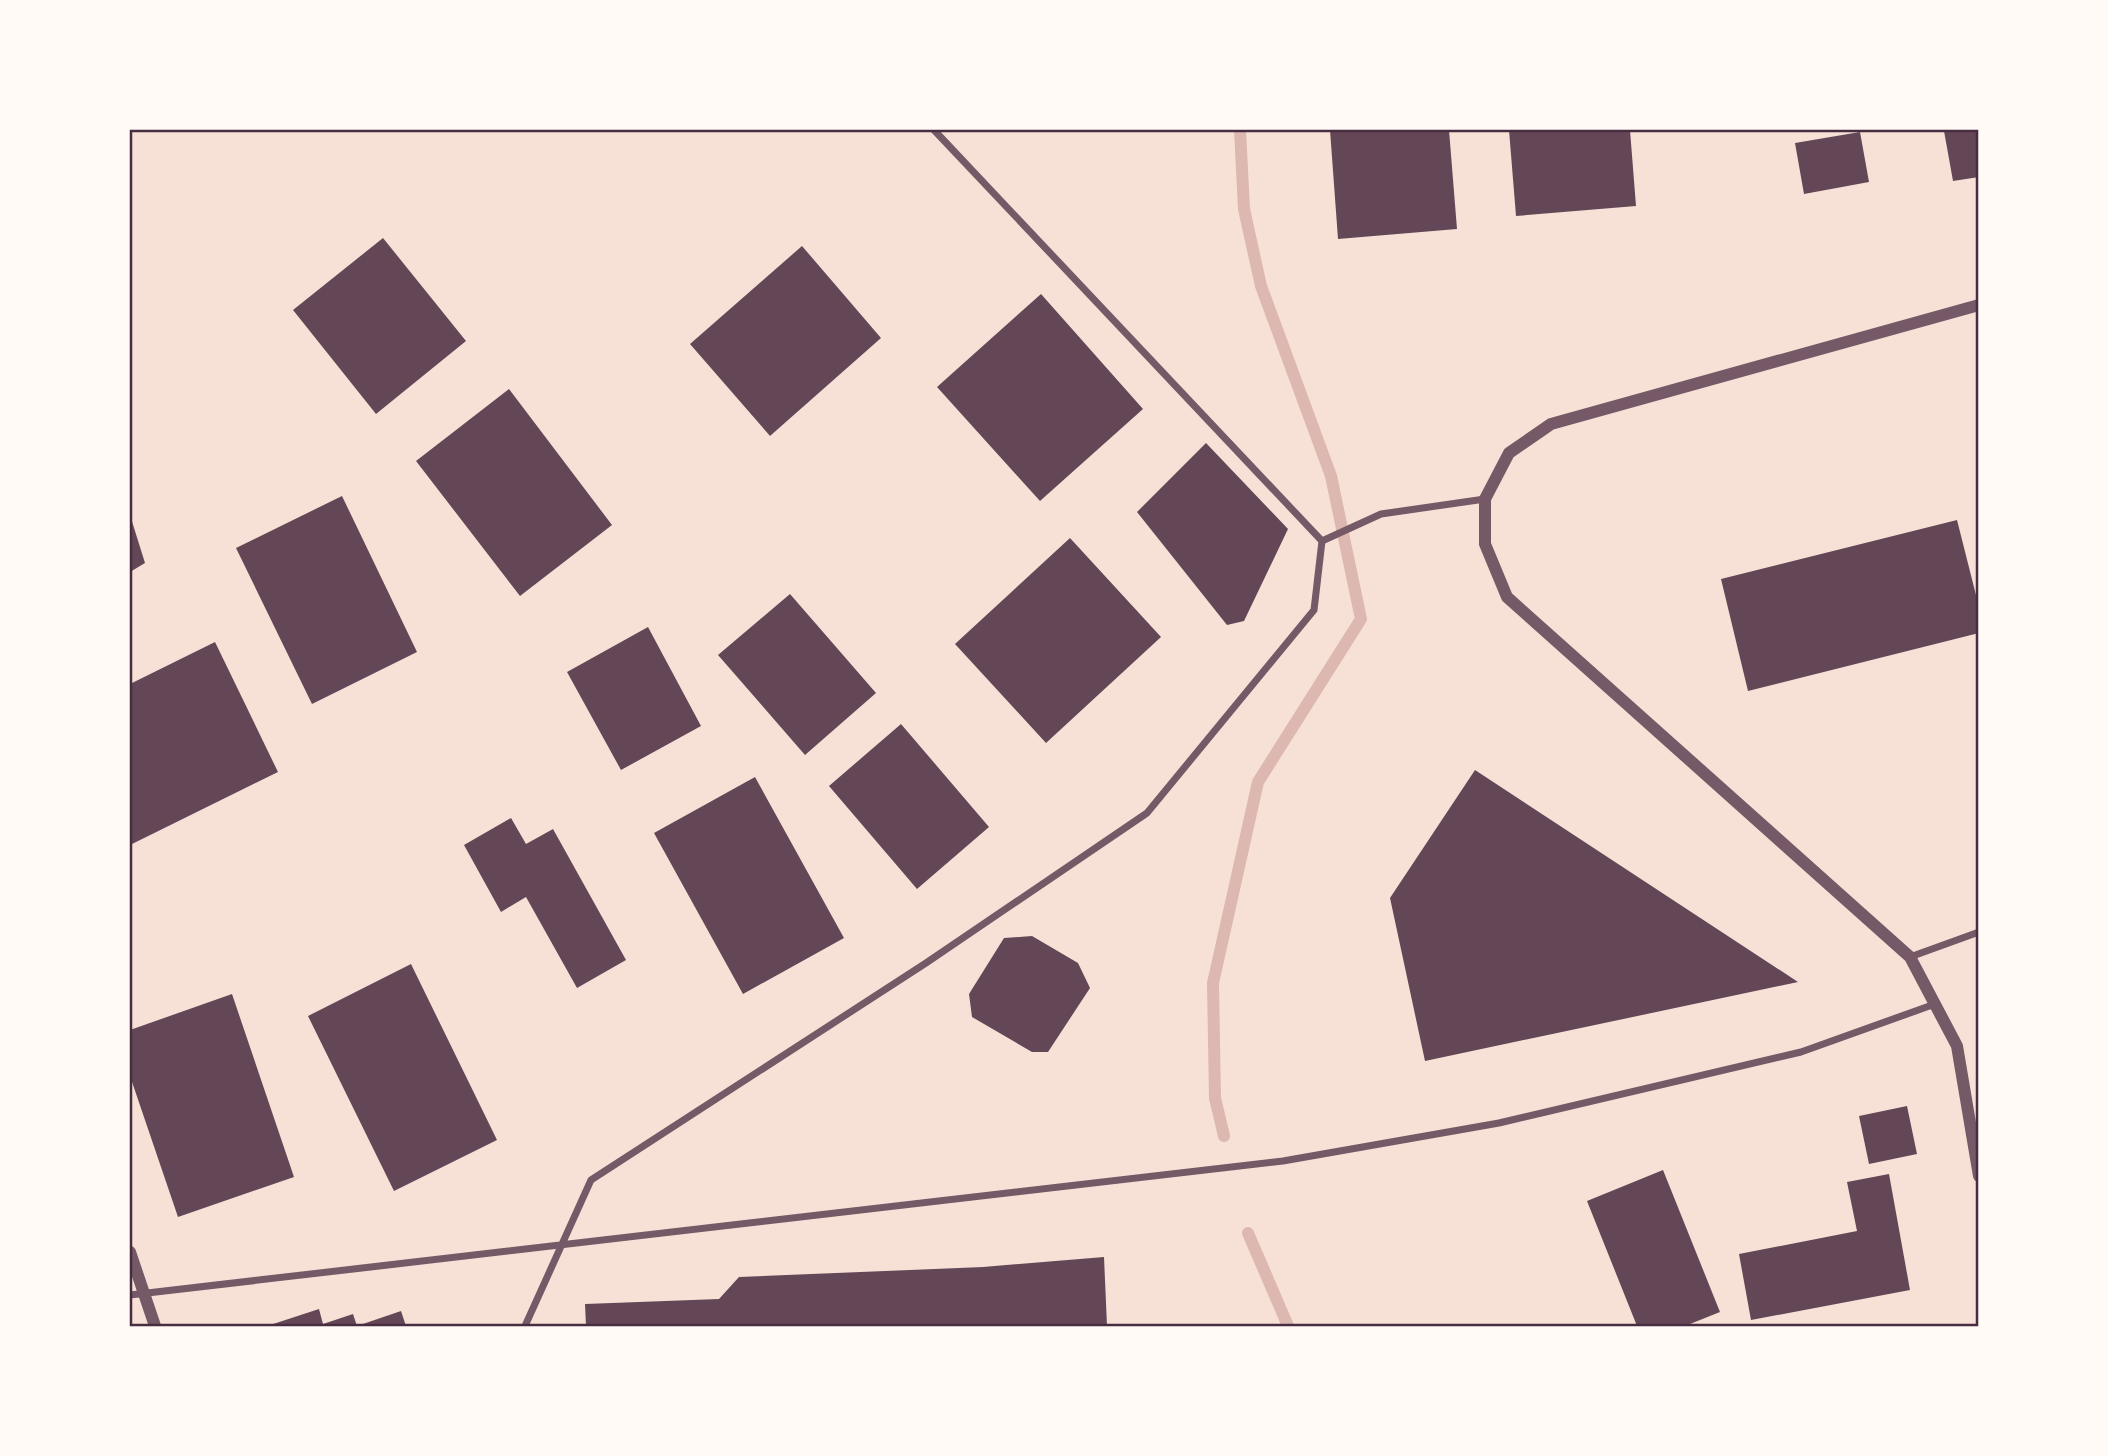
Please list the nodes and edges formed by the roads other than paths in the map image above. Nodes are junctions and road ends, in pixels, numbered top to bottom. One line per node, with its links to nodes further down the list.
1 (934, 130): 4 (street)
2 (1979, 305): 3 (street)
3 (1485, 499): 4 (street); 6 (street)
4 (1322, 541): 9 (street)
5 (1979, 932): 6 (street)
6 (1910, 957): 7 (street)
7 (1935, 1004): 8 (street); 9 (street)
8 (1979, 1176)
9 (564, 1244): 11 (street); 14 (street)
10 (130, 1252): 11 (street)
11 (144, 1293): 12 (street); 13 (street)
12 (130, 1295)
13 (155, 1326)
14 (525, 1326)

